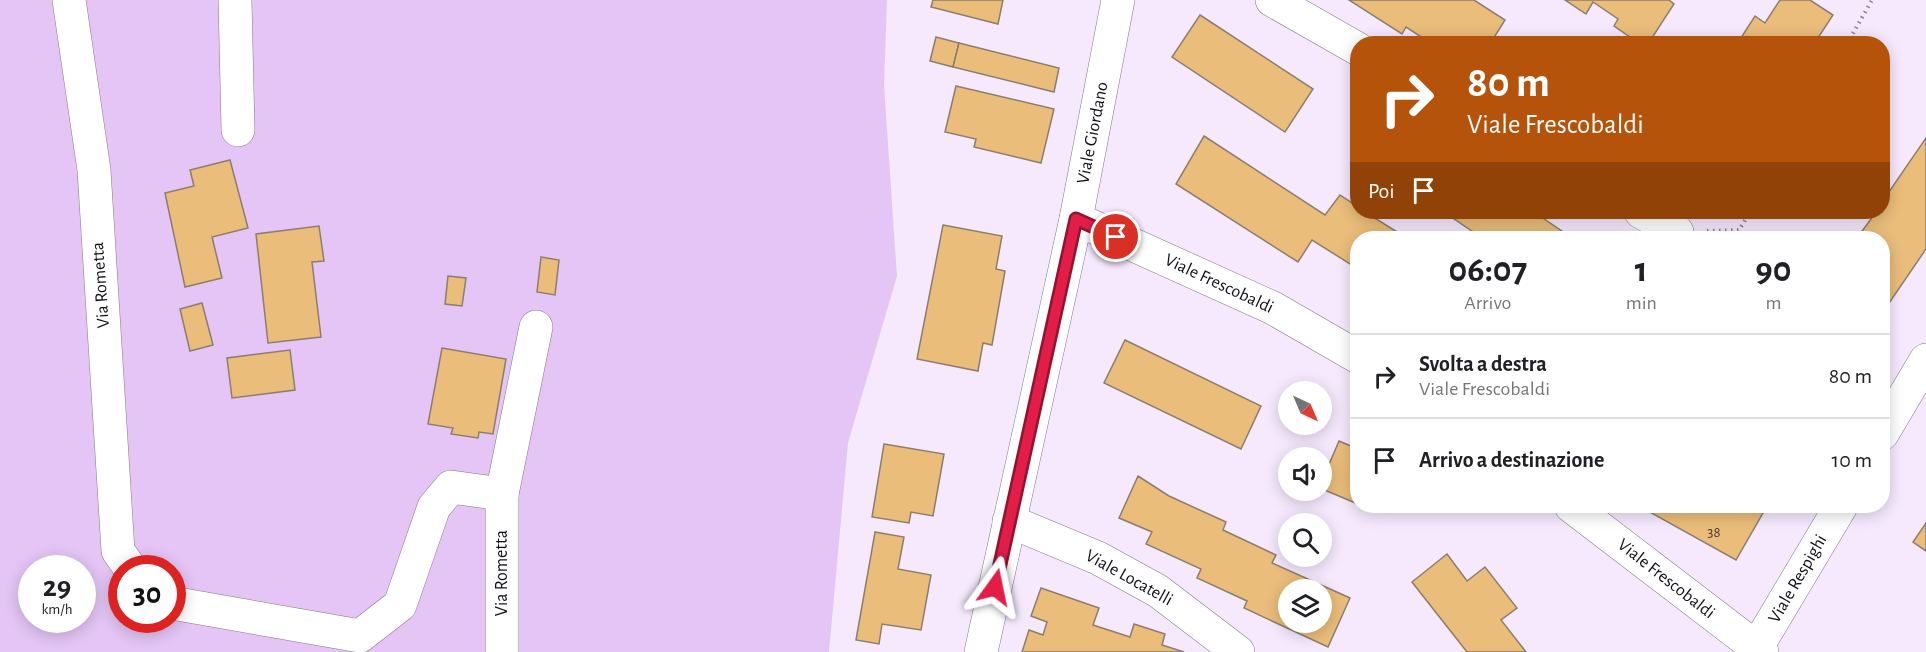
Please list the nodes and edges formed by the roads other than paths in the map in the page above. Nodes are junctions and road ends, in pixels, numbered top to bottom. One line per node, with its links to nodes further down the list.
1 (69, 0): 18 (street, Via Rometta)
2 (235, 0): 6 (street)
3 (1118, 0): 7 (street, Viale Giordano)
4 (1272, 0): 5 (street)
5 (1350, 44)
6 (238, 130)
7 (1076, 219): 11 (street, Viale Frescobaldi); 17 (street, Viale Giordano)
8 (1654, 219): 9 (street)
9 (1675, 231)
10 (536, 327): 14 (street, Via Rometta)
11 (1350, 352)
12 (1926, 360): 13 (street)
13 (1890, 421)
14 (502, 494): 19 (street); 21 (street, Via Rometta)
15 (1579, 513): 20 (street, Viale Frescobaldi)
16 (1837, 513): 20 (street, Viale Respighi)
17 (1009, 521): 22 (street, Viale Giordano); 23 (street, Viale Locatelli)
18 (121, 555)
19 (186, 605)
20 (1758, 651)
21 (502, 652)
22 (981, 652)
23 (1238, 652)

